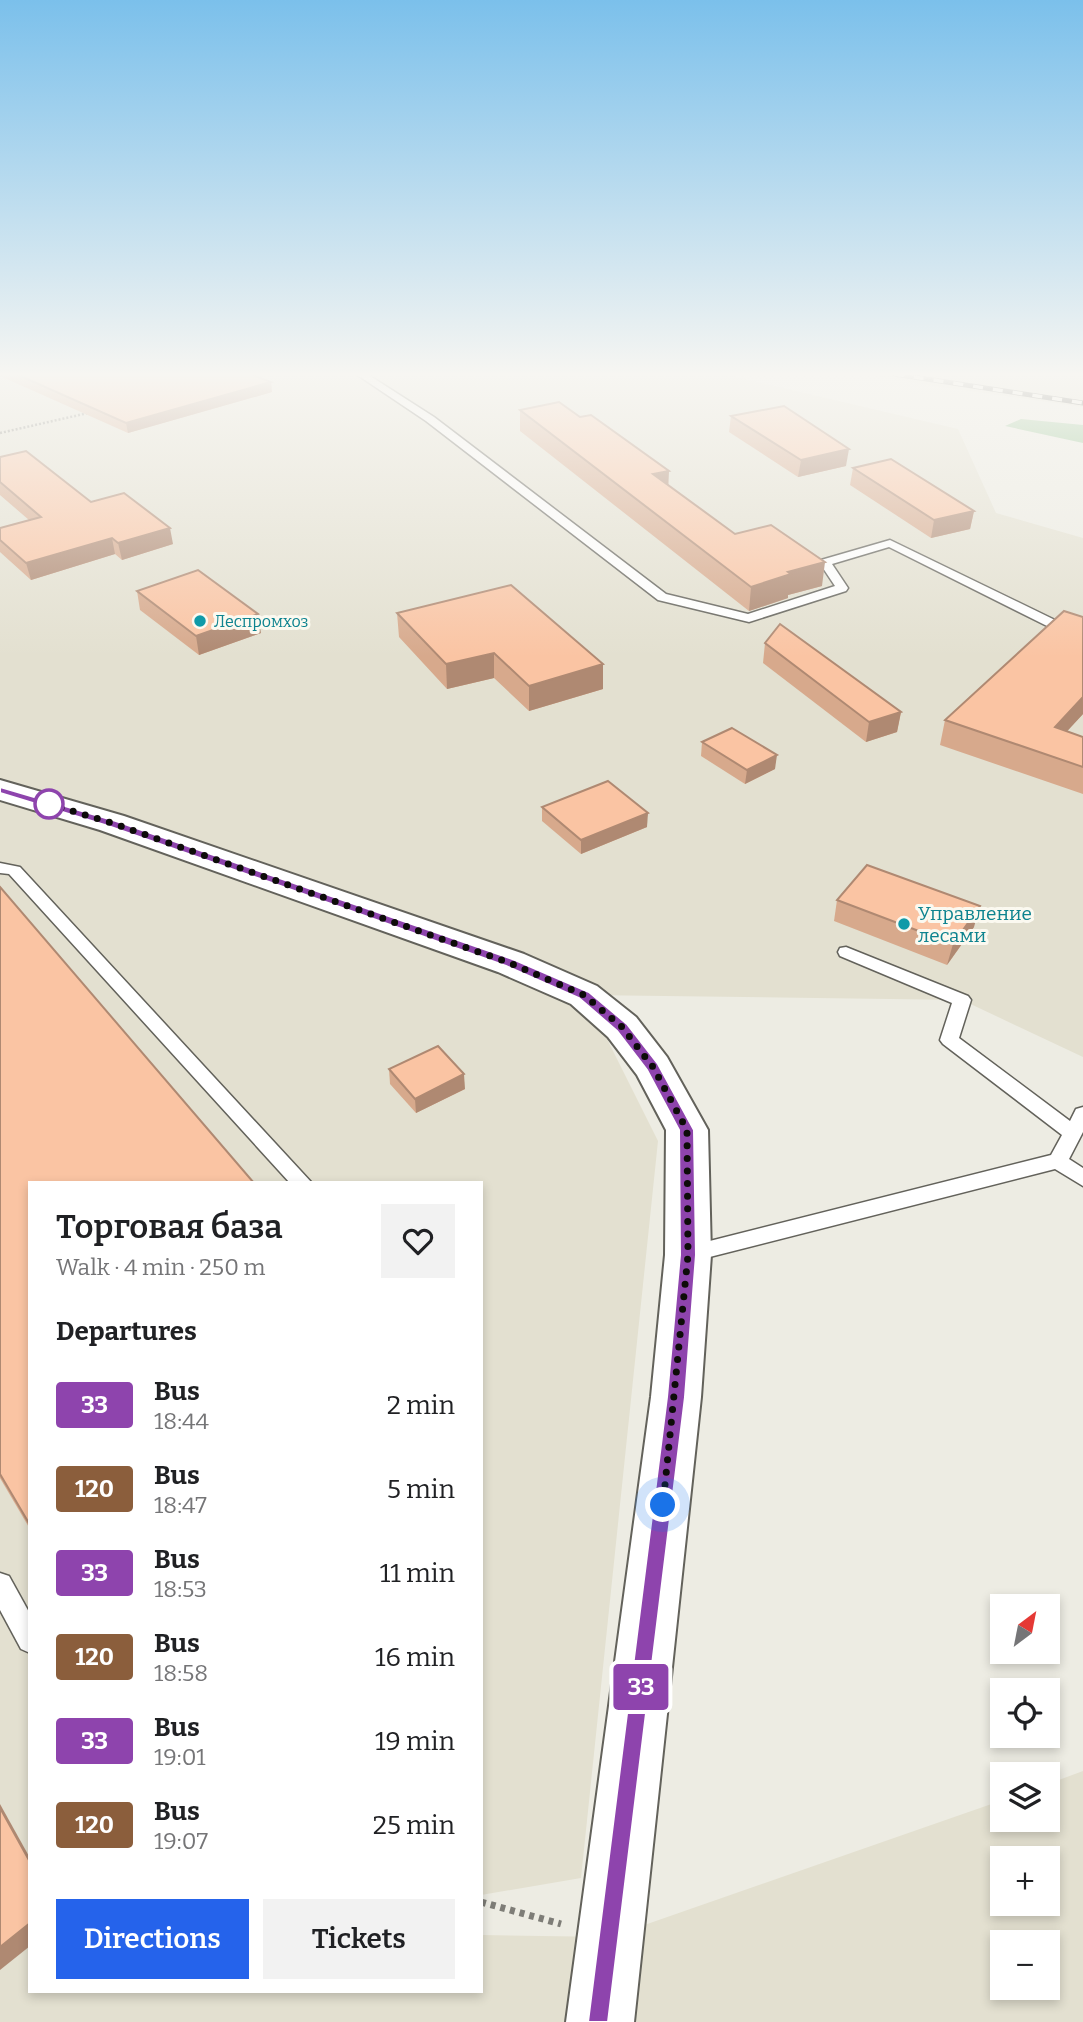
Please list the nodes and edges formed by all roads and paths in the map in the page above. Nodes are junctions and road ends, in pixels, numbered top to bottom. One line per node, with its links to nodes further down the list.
1 (494, 468): 2 (lane)
2 (1083, 634)
3 (0, 790): 11 (street)
4 (0, 868): 10 (lane)
5 (846, 952): 7 (lane)
6 (1083, 1114): 7 (lane)
7 (1073, 1133): 8 (lane)
8 (1058, 1161): 9 (lane); 11 (lane)
9 (1083, 1178)
10 (300, 1181)
11 (688, 1255): 15 (street)
12 (0, 1585): 13 (lane)
13 (28, 1636)
14 (483, 1903): 15 (path)
15 (610, 1937): 16 (street)
16 (600, 2022)

